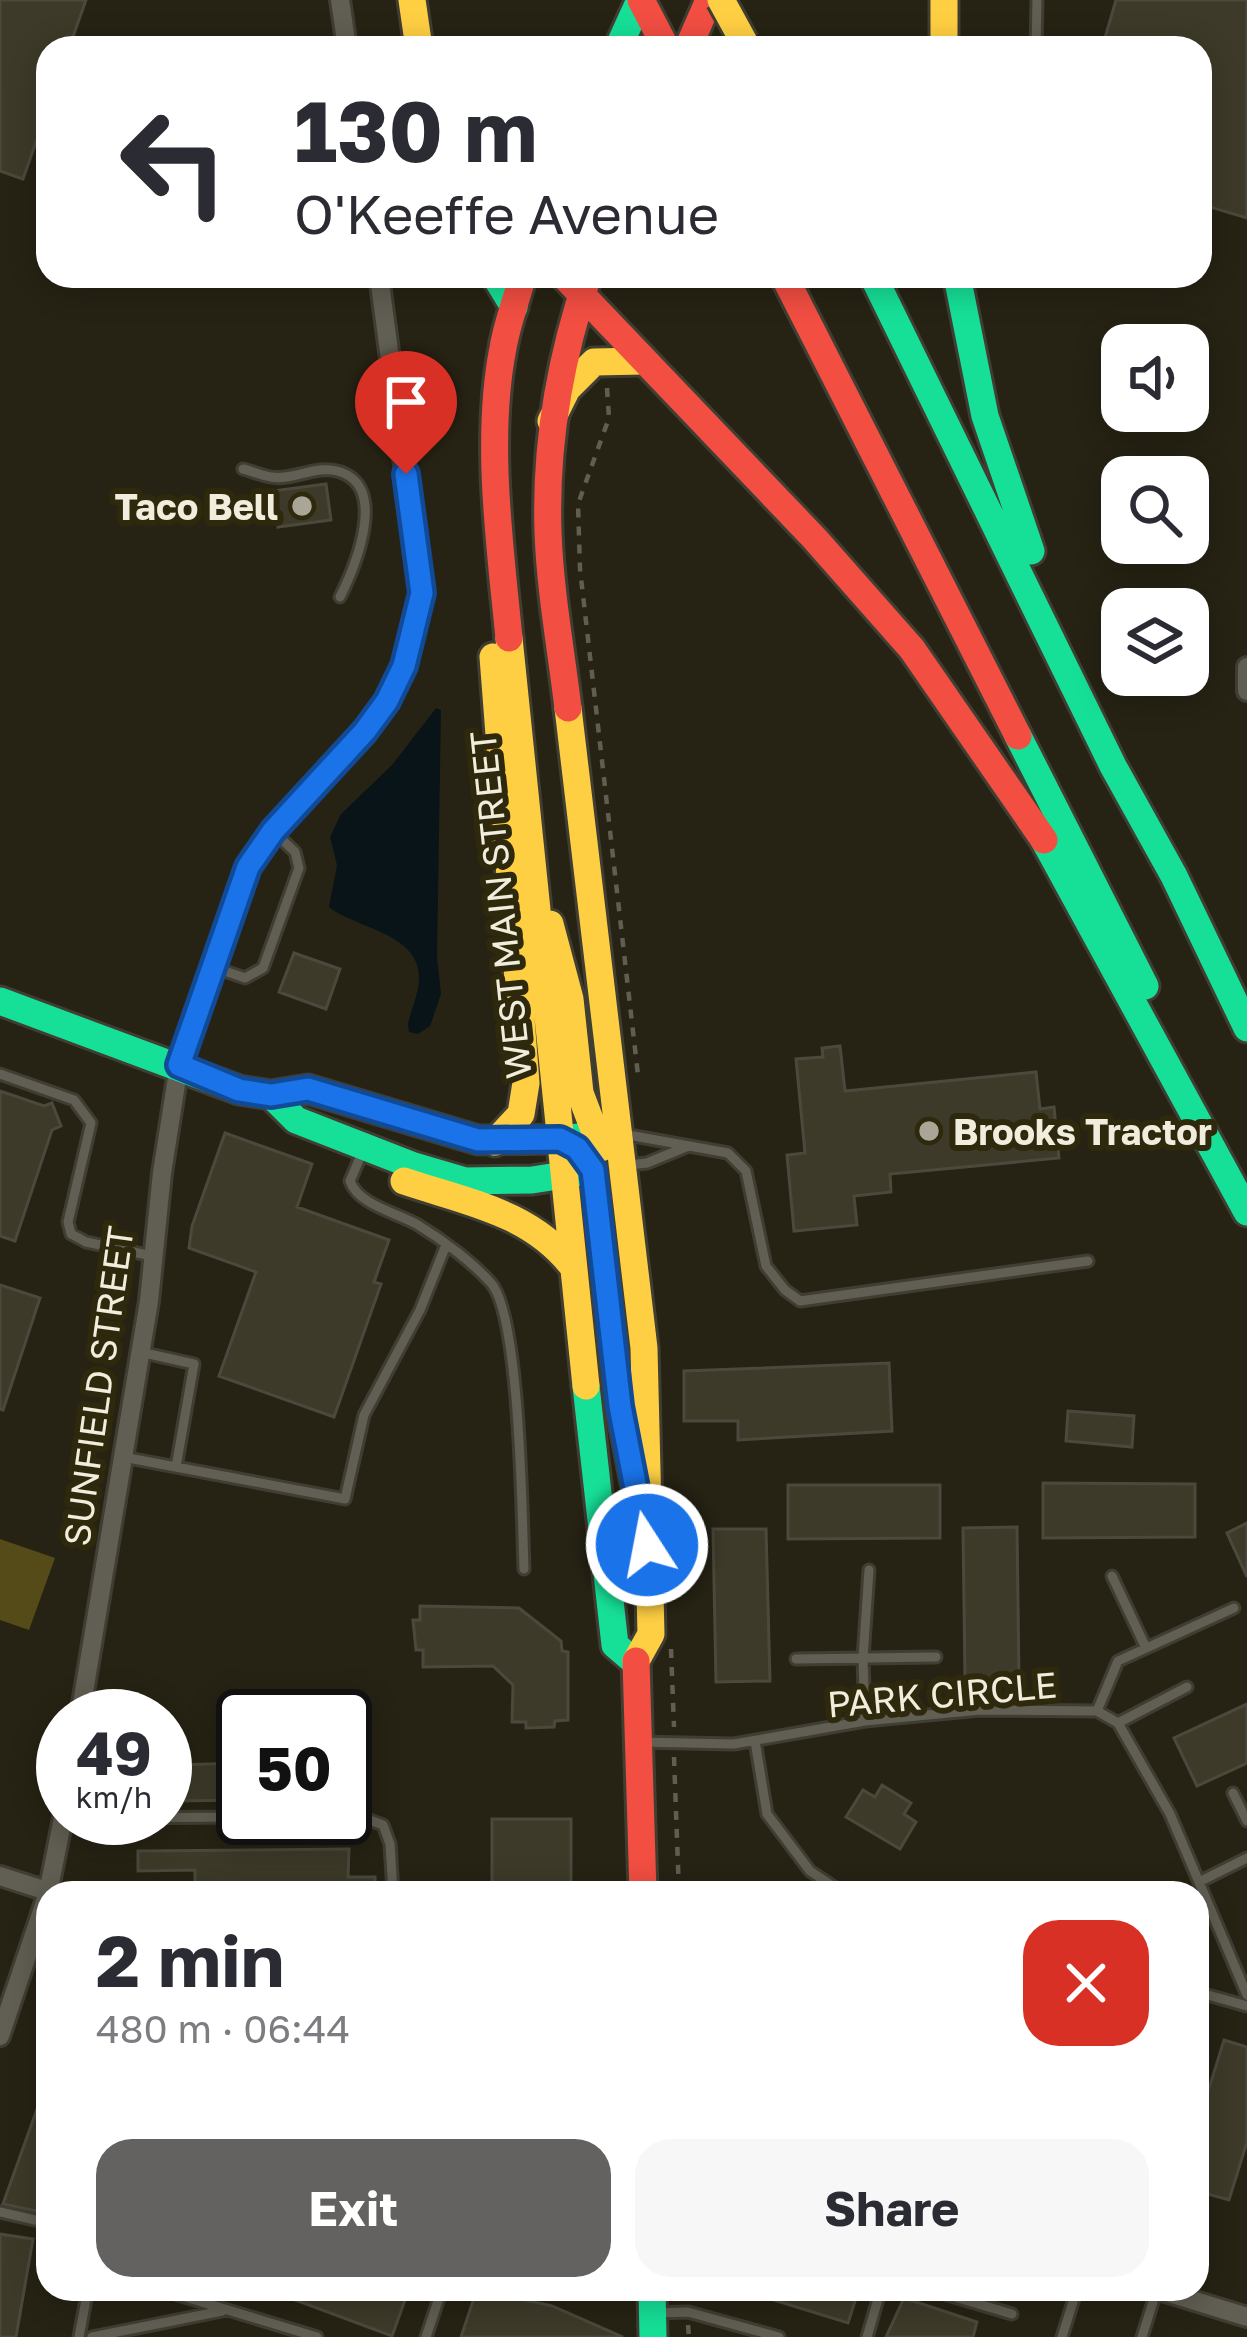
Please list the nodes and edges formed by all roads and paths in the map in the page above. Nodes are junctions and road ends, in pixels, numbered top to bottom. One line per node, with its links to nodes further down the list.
1 (340, 0): 8 (street)
2 (412, 0): 9 (main road)
3 (640, 0): 10 (main road); 11 (main road)
4 (709, 0): 12 (main road)
5 (721, 0): 13 (main road, bridge)
6 (944, 0): 14 (main road)
7 (1037, 0): 15 (lane)
8 (345, 36)
9 (417, 36)
10 (624, 36)
11 (660, 36)
12 (693, 36)
13 (741, 36)
14 (944, 36)
15 (1036, 36)
16 (382, 288): 33 (street, SUNFIELD STREET)
17 (502, 288): 24 (main road)
18 (520, 288): 24 (main road, WEST MAIN STREET)
19 (577, 288): 26 (main road, WEST MAIN STREET)
20 (583, 288): 25 (main road)
21 (790, 288): 48 (main road)
22 (879, 288): 32 (main road)
23 (958, 288): 32 (main road)
24 (514, 307): 29 (main road, WEST MAIN STREET)
25 (644, 361): 26 (main road); 49 (main road)
26 (550, 421): 41 (main road, WEST MAIN STREET)
27 (244, 469): 28 (lane)
28 (340, 597)
29 (506, 606): 34 (main road, WEST MAIN STREET); 43 (main road)
30 (1247, 667): 31 (street)
31 (1247, 691)
32 (1113, 766): 37 (main road)
33 (273, 831): 35 (street, SUNFIELD STREET); 35 (lane)
34 (533, 879): 41 (main road); 42 (main road, WEST MAIN STREET)
35 (214, 967): 38 (street, SUNFIELD STREET)
36 (0, 1000): 38 (main road)
37 (1247, 1028)
38 (179, 1065): 40 (main road); 51 (street, SUNFIELD STREET)
39 (0, 1075): 51 (lane)
40 (271, 1095): 43 (main road); 45 (main road)
41 (606, 1134): 42 (main road); 44 (lane); 46 (main road, WEST MAIN STREET)
42 (560, 1139): 43 (main road); 47 (main road, WEST MAIN STREET)
43 (486, 1141): 45 (main road)
44 (689, 1146): 46 (lane); 52 (lane)
45 (365, 1148): 47 (main road); 50 (lane); 53 (main road)
46 (623, 1166): 47 (main road); 57 (main road, WEST MAIN STREET)
47 (579, 1173): 53 (main road, WEST MAIN STREET); 57 (main road)
48 (1247, 1200)
49 (1247, 1212)
50 (446, 1245): 56 (lane); 58 (lane)
51 (153, 1256): 54 (street, SUNFIELD STREET)
52 (1088, 1262)
53 (573, 1267): 66 (main road, WEST MAIN STREET)
54 (140, 1352): 55 (street, SUNFIELD STREET); 56 (lane)
55 (123, 1457): 56 (lane); 68 (street, SUNFIELD STREET)
56 (176, 1466)
57 (647, 1545): 66 (main road, WEST MAIN STREET)
58 (524, 1569)
59 (869, 1570): 64 (lane)
60 (1112, 1576): 62 (lane)
61 (1234, 1608): 62 (lane)
62 (1146, 1648): 69 (lane)
63 (936, 1657): 64 (lane)
64 (862, 1658): 65 (lane); 70 (lane)
65 (796, 1659)
66 (635, 1661): 73 (main road, WEST MAIN STREET)
67 (1186, 1687): 71 (lane)
68 (84, 1689)
69 (1097, 1711): 70 (lane, PARK CIRCLE); 71 (lane, PARK CIRCLE)
70 (865, 1721): 72 (lane, PARK CIRCLE)
71 (1118, 1723): 84 (lane)
72 (755, 1741): 73 (lane, PARK CIRCLE); 83 (lane)
73 (638, 1742): 82 (main road, WEST MAIN STREET)
74 (1233, 1793): 76 (lane)
75 (372, 1821): 81 (lane)
76 (1247, 1821)
77 (58, 1845): 80 (street)
78 (1247, 1858): 85 (lane)
79 (0, 1876): 86 (street)
80 (51, 1881)
81 (392, 1881)
82 (643, 1881)
83 (825, 1881)
84 (1198, 1881)
85 (1200, 1881)
86 (36, 1888)
87 (1209, 1907): 90 (lane)
88 (36, 1931): 92 (street)
89 (1209, 1995): 91 (lane)
90 (1247, 1995)
91 (1247, 2006)
92 (0, 2036)
93 (0, 2212): 94 (lane)
94 (36, 2220)
95 (86, 2301): 107 (lane)
96 (198, 2301): 103 (lane)
97 (438, 2301): 110 (lane)
98 (878, 2301): 112 (lane)
99 (982, 2301): 105 (lane)
100 (1073, 2301): 113 (lane)
101 (1153, 2301): 114 (lane)
102 (1196, 2301): 106 (street)
103 (228, 2310): 108 (lane); 109 (lane)
104 (652, 2313): 111 (lane)
105 (1012, 2314)
106 (1247, 2317)
107 (79, 2337)
108 (92, 2337)
109 (317, 2337)
110 (426, 2337)
111 (779, 2337)
112 (867, 2337)
113 (1062, 2337)
114 (1142, 2337)

